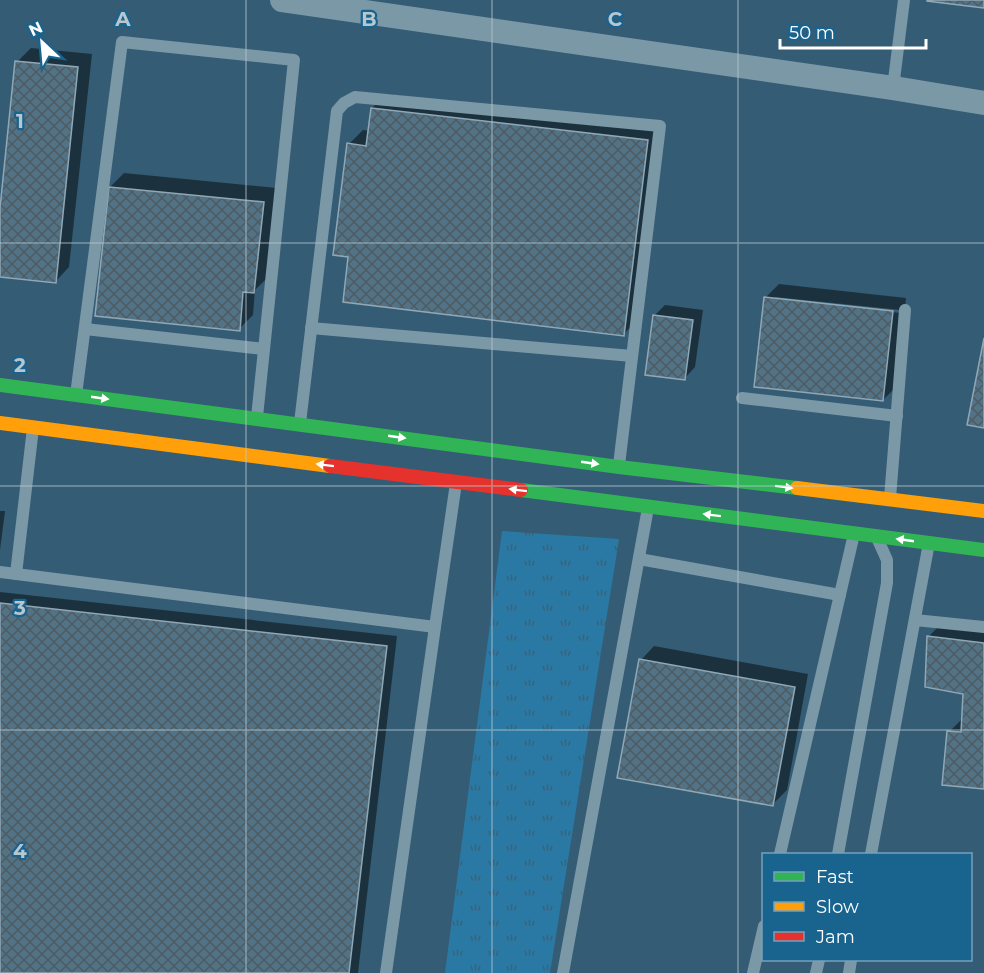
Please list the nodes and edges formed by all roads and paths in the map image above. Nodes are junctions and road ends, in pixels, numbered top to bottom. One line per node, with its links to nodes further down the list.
1 (282, 0): 3 (street)
2 (904, 0): 3 (lane)
3 (893, 88): 4 (street)
4 (984, 103)
5 (905, 310): 13 (lane)
6 (311, 328): 9 (lane); 9 (lane); 16 (lane)
7 (85, 329): 8 (lane); 8 (lane); 11 (lane)
8 (264, 349): 14 (lane)
9 (632, 356): 18 (lane)
10 (0, 385): 11 (main road)
11 (76, 395): 14 (main road, one-way to 14)
12 (742, 398): 13 (lane)
13 (897, 416): 20 (lane)
14 (257, 419): 16 (main road)
15 (0, 423): 17 (main road)
16 (300, 424): 18 (main road, one-way to 18)
17 (33, 427): 19 (main road, one-way to 17); 29 (lane)
18 (619, 467): 20 (main road, one-way to 20)
19 (456, 482): 21 (main road, one-way to 19); 32 (lane)
20 (890, 500): 22 (main road)
21 (649, 507): 23 (main road, one-way to 21); 27 (lane)
22 (984, 511)
23 (854, 533): 24 (main road); 30 (lane)
24 (876, 536): 25 (main road, one-way to 24); 35 (lane)
25 (929, 543): 26 (main road); 31 (lane)
26 (984, 550)
27 (639, 559): 30 (lane); 39 (lane)
28 (0, 572): 29 (lane)
29 (16, 574): 32 (lane)
30 (840, 595): 34 (lane)
31 (915, 620): 33 (lane); 36 (lane)
32 (435, 627): 38 (lane)
33 (984, 627)
34 (780, 853)
35 (838, 853)
36 (871, 853)
37 (762, 935): 40 (lane)
38 (386, 973)
39 (563, 973)
40 (753, 973)

